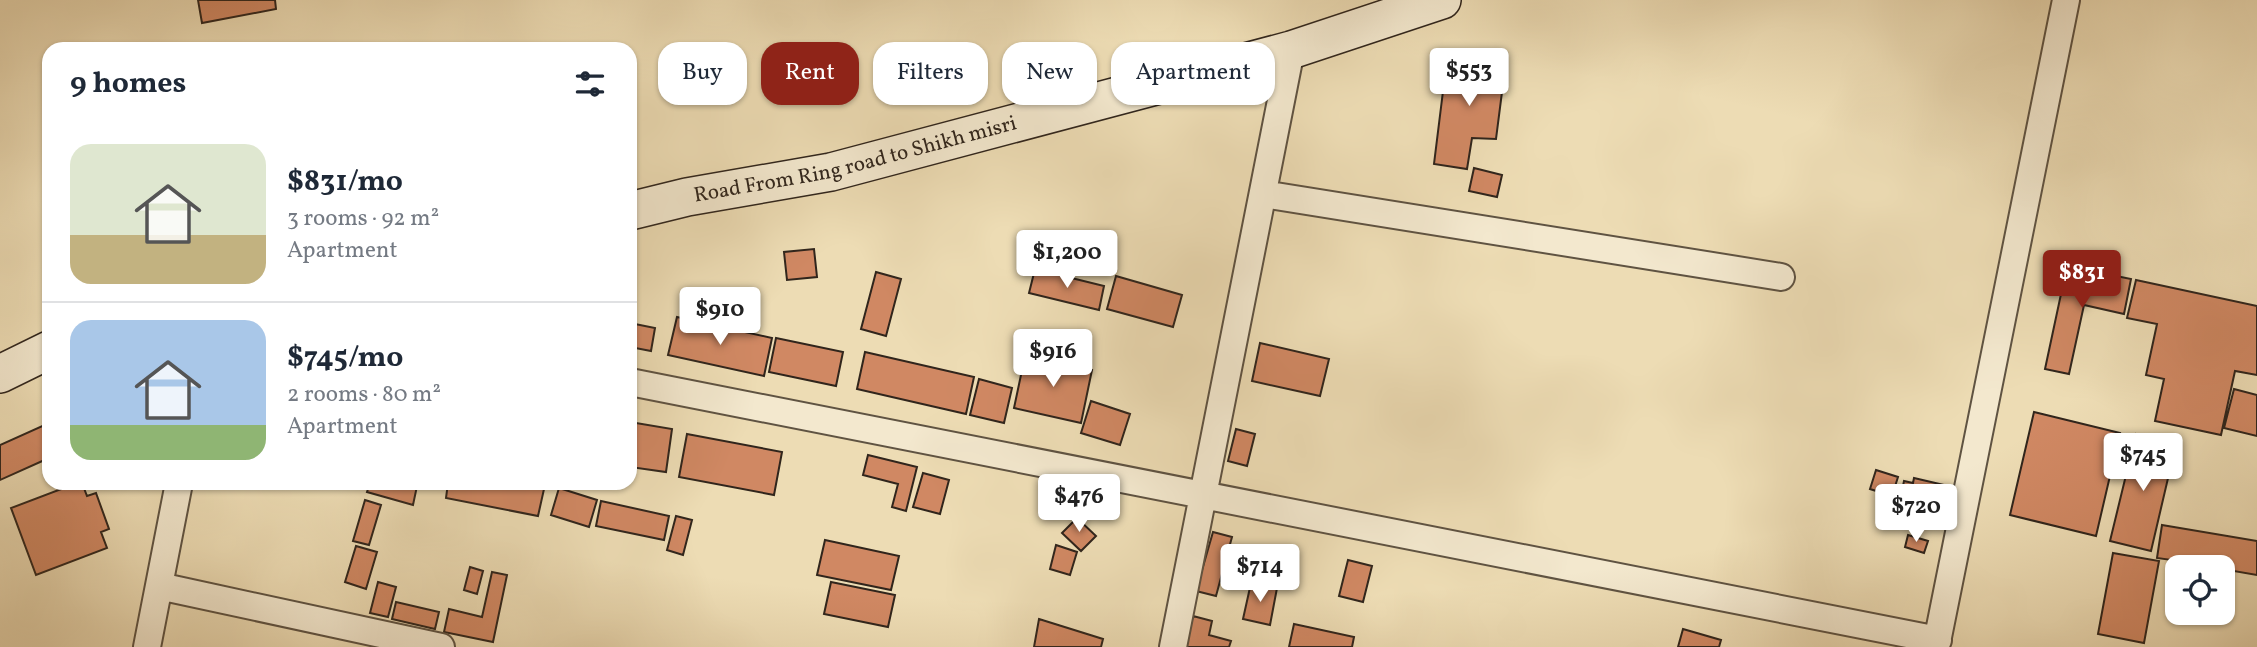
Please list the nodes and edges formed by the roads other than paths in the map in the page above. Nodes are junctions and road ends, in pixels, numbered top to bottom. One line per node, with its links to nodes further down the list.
1 (1442, 0): 3 (street, Road From Ring road to Shikh misri)
2 (2066, 0): 13 (street)
3 (1291, 50): 4 (street); 5 (street, Road From Ring road to Shikh misri)
4 (1263, 194): 6 (street); 11 (street)
5 (637, 209)
6 (1781, 277)
7 (42, 353): 8 (street)
8 (0, 374)
9 (637, 383): 11 (street)
10 (177, 490): 12 (street)
11 (1203, 495): 13 (street); 16 (street)
12 (159, 586): 14 (street); 15 (street)
13 (1937, 643)
14 (147, 647)
15 (441, 647)
16 (1173, 647)

